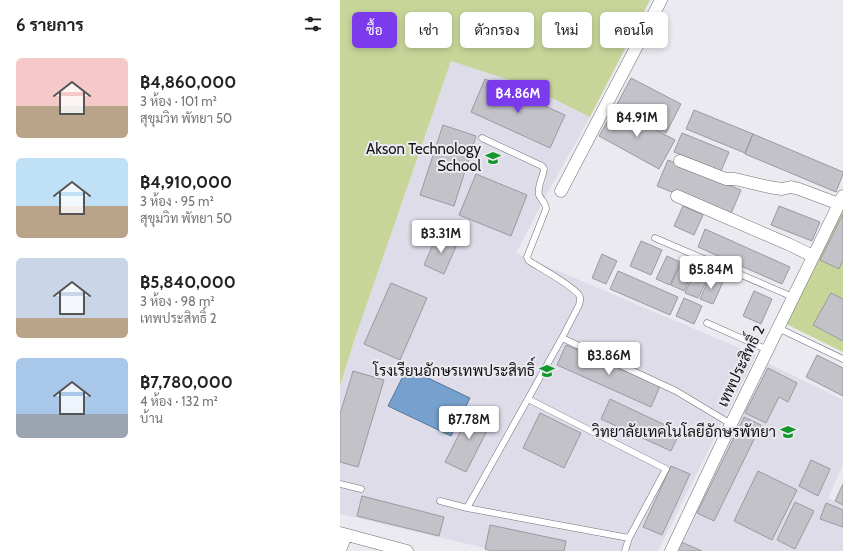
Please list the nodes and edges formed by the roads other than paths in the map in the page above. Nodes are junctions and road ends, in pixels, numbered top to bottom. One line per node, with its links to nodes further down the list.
1 (661, 0): 4 (street)
2 (482, 138): 12 (lane)
3 (680, 161): 6 (street)
4 (561, 191)
5 (677, 196): 8 (street)
6 (841, 200): 8 (street, เทพประสิทธิ์ 2)
7 (655, 238): 9 (lane)
8 (813, 256): 9 (street, เทพประสิทธิ์ 2)
9 (793, 297): 11 (street, เทพประสิทธิ์ 2)
10 (707, 323): 13 (lane)
11 (778, 328): 13 (street, เทพประสิทธิ์ 2); 14 (lane)
12 (562, 338): 15 (lane); 16 (lane)
13 (768, 350): 16 (street, เทพประสิทธิ์ 2)
14 (843, 359)
15 (528, 399): 20 (lane); 22 (lane)
16 (731, 424): 26 (street, เทพประสิทธิ์ 2)
17 (340, 484): 18 (lane)
18 (361, 489)
19 (440, 501): 20 (lane)
20 (467, 508): 22 (lane)
21 (343, 534): 23 (street); 24 (street)
22 (629, 538): 25 (lane)
23 (340, 550)
24 (407, 551)
25 (625, 551)
26 (671, 551)

